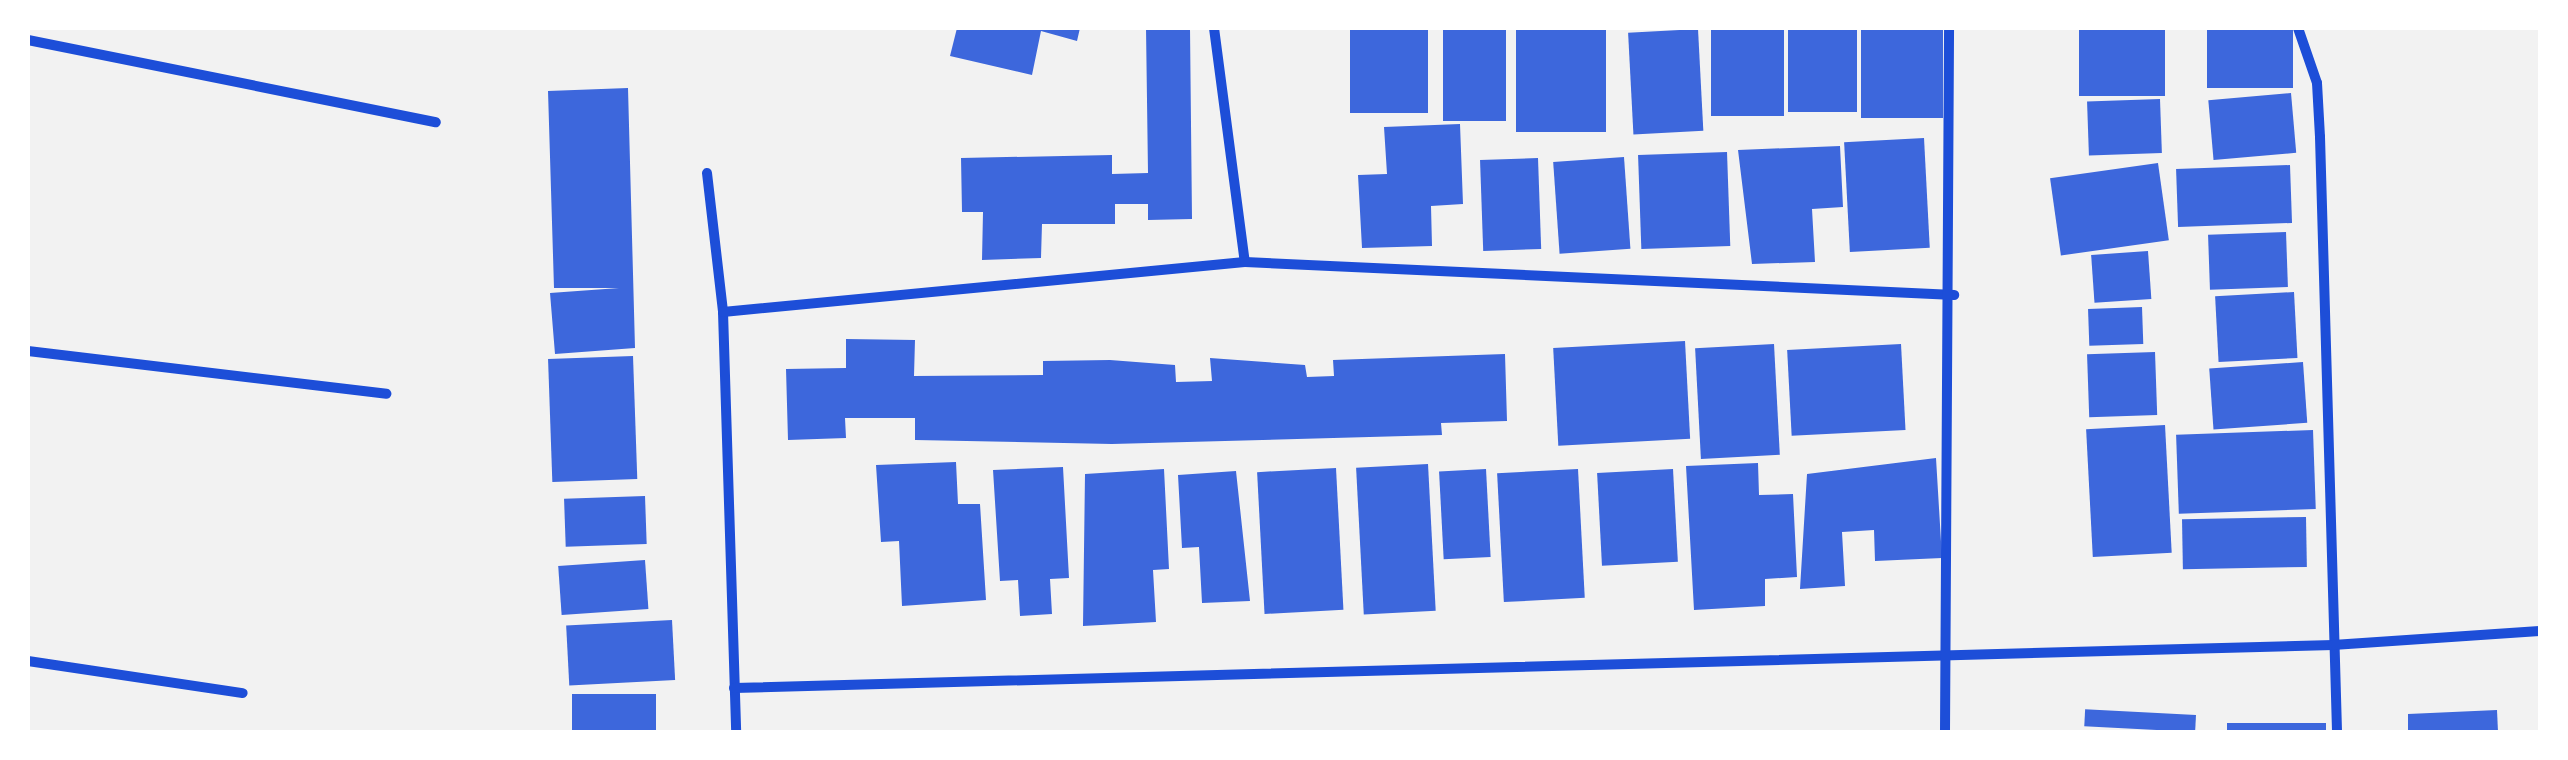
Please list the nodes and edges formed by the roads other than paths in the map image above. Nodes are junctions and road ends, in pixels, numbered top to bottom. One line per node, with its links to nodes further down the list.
1 (1214, 28): 7 (street)
2 (1949, 28): 8 (street)
3 (2298, 28): 13 (street)
4 (28, 40): 5 (street)
5 (436, 122)
6 (707, 173): 9 (street)
7 (1245, 262): 8 (street); 9 (street)
8 (1954, 295): 14 (street)
9 (723, 312): 16 (street)
10 (28, 350): 11 (street)
11 (386, 394)
12 (2540, 631): 13 (street)
13 (2333, 645): 14 (street); 20 (street)
14 (1944, 657): 16 (street); 19 (street)
15 (28, 661): 17 (street)
16 (734, 688): 18 (street)
17 (244, 692)
18 (736, 732)
19 (1945, 732)
20 (2336, 732)

